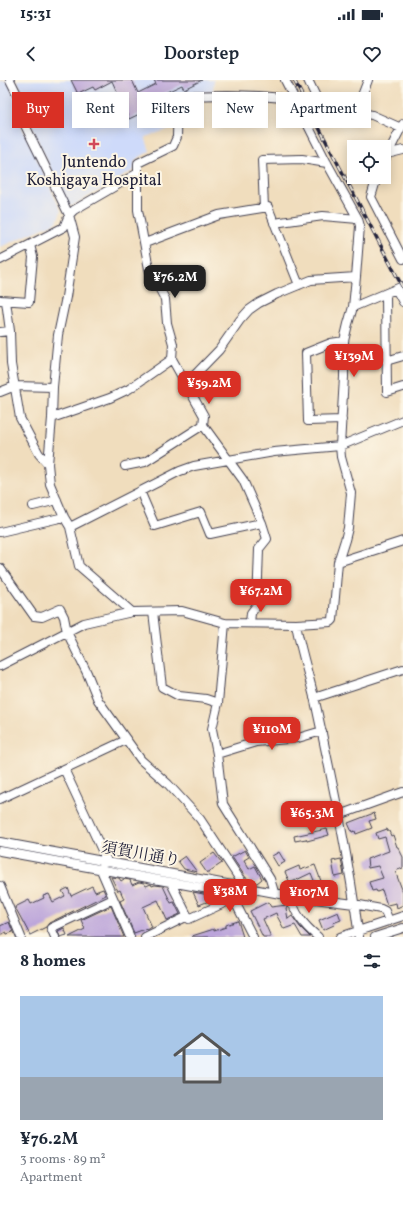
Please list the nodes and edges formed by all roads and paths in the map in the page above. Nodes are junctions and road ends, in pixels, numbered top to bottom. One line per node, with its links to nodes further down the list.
1 (10, 80): 19 (street)
2 (285, 80): 5 (street)
3 (308, 80): 6 (street)
4 (368, 80): 7 (street)
5 (291, 92)
6 (314, 92)
7 (363, 92)
8 (276, 97): 16 (street)
9 (371, 115): 10 (street)
10 (402, 126): 12 (street)
11 (310, 128): 15 (street)
12 (391, 148)
13 (403, 150): 14 (street)
14 (391, 156)
15 (327, 163): 18 (street); 20 (street)
16 (138, 173): 19 (street); 22 (street)
17 (375, 184): 24 (street)
18 (264, 208): 21 (street); 22 (street)
19 (69, 215): 23 (street); 41 (street)
20 (358, 219): 21 (street); 26 (street)
21 (274, 223): 27 (street)
22 (145, 243): 37 (street)
23 (30, 245): 25 (street); 30 (street)
24 (403, 259)
25 (0, 260)
26 (356, 277): 27 (street); 32 (street)
27 (299, 285): 39 (street)
28 (400, 287): 29 (street); 31 (street)
29 (386, 294): 32 (street); 38 (street)
30 (3, 300): 33 (street)
31 (403, 302)
32 (353, 307): 35 (street)
33 (10, 331): 34 (street); 40 (street)
34 (0, 332)
35 (344, 341): 45 (street); 45 (street)
36 (403, 356): 38 (street)
37 (172, 359): 39 (street); 44 (street)
38 (386, 362): 42 (street)
39 (186, 384): 47 (street)
40 (15, 386): 41 (street); 43 (street); 50 (street)
41 (53, 387): 44 (street)
42 (403, 387)
43 (0, 392)
44 (52, 418): 50 (street)
45 (342, 420): 48 (street)
46 (403, 420): 48 (street)
47 (203, 425): 49 (street); 51 (street)
48 (340, 446): 49 (street); 60 (street)
49 (229, 460): 52 (street); 56 (street)
50 (48, 464): 53 (street)
51 (125, 466)
52 (140, 491): 56 (street); 57 (street)
53 (57, 500): 54 (street); 55 (street)
54 (33, 506)
55 (64, 517): 57 (street); 58 (street)
56 (262, 523): 65 (street)
57 (70, 527): 62 (street)
58 (0, 532)
59 (403, 541): 60 (street)
60 (338, 562): 66 (street)
61 (0, 568): 67 (street)
62 (132, 612): 63 (street); 67 (street)
63 (153, 612): 64 (street); 71 (street)
64 (225, 623): 65 (street); 71 (street)
65 (250, 623): 66 (street)
66 (296, 624): 70 (street)
67 (68, 632): 68 (street); 73 (street)
68 (0, 666)
69 (403, 668): 70 (street)
70 (314, 698): 72 (street)
71 (218, 703): 74 (street)
72 (322, 731): 74 (street); 78 (street)
73 (126, 740): 75 (street); 85 (street)
74 (217, 754): 86 (street)
75 (64, 769): 77 (street); 81 (street)
76 (403, 792): 78 (street)
77 (0, 799)
78 (339, 815): 89 (street)
79 (0, 842): 81 (street, 須賀川通り)
80 (0, 851): 82 (street)
81 (104, 861): 82 (street); 85 (street, 須賀川通り)
82 (101, 870): 83 (street); 88 (street)
83 (171, 883): 85 (street); 90 (street)
84 (0, 886): 95 (street)
85 (239, 891): 86 (street, 須賀川通り); 90 (street); 99 (street)
86 (274, 892): 87 (street, 須賀川通り)
87 (290, 896): 89 (street, 須賀川通り); 100 (street)
88 (113, 899): 96 (street); 97 (street)
89 (354, 904): 92 (street, 須賀川通り); 94 (street)
90 (188, 916): 98 (street)
91 (403, 916): 92 (street)
92 (389, 920): 94 (street)
93 (403, 928): 102 (street)
94 (358, 934): 101 (street)
95 (21, 937)
96 (55, 937)
97 (130, 937)
98 (145, 937)
99 (253, 937)
100 (318, 937)
101 (340, 937)
102 (375, 937)

